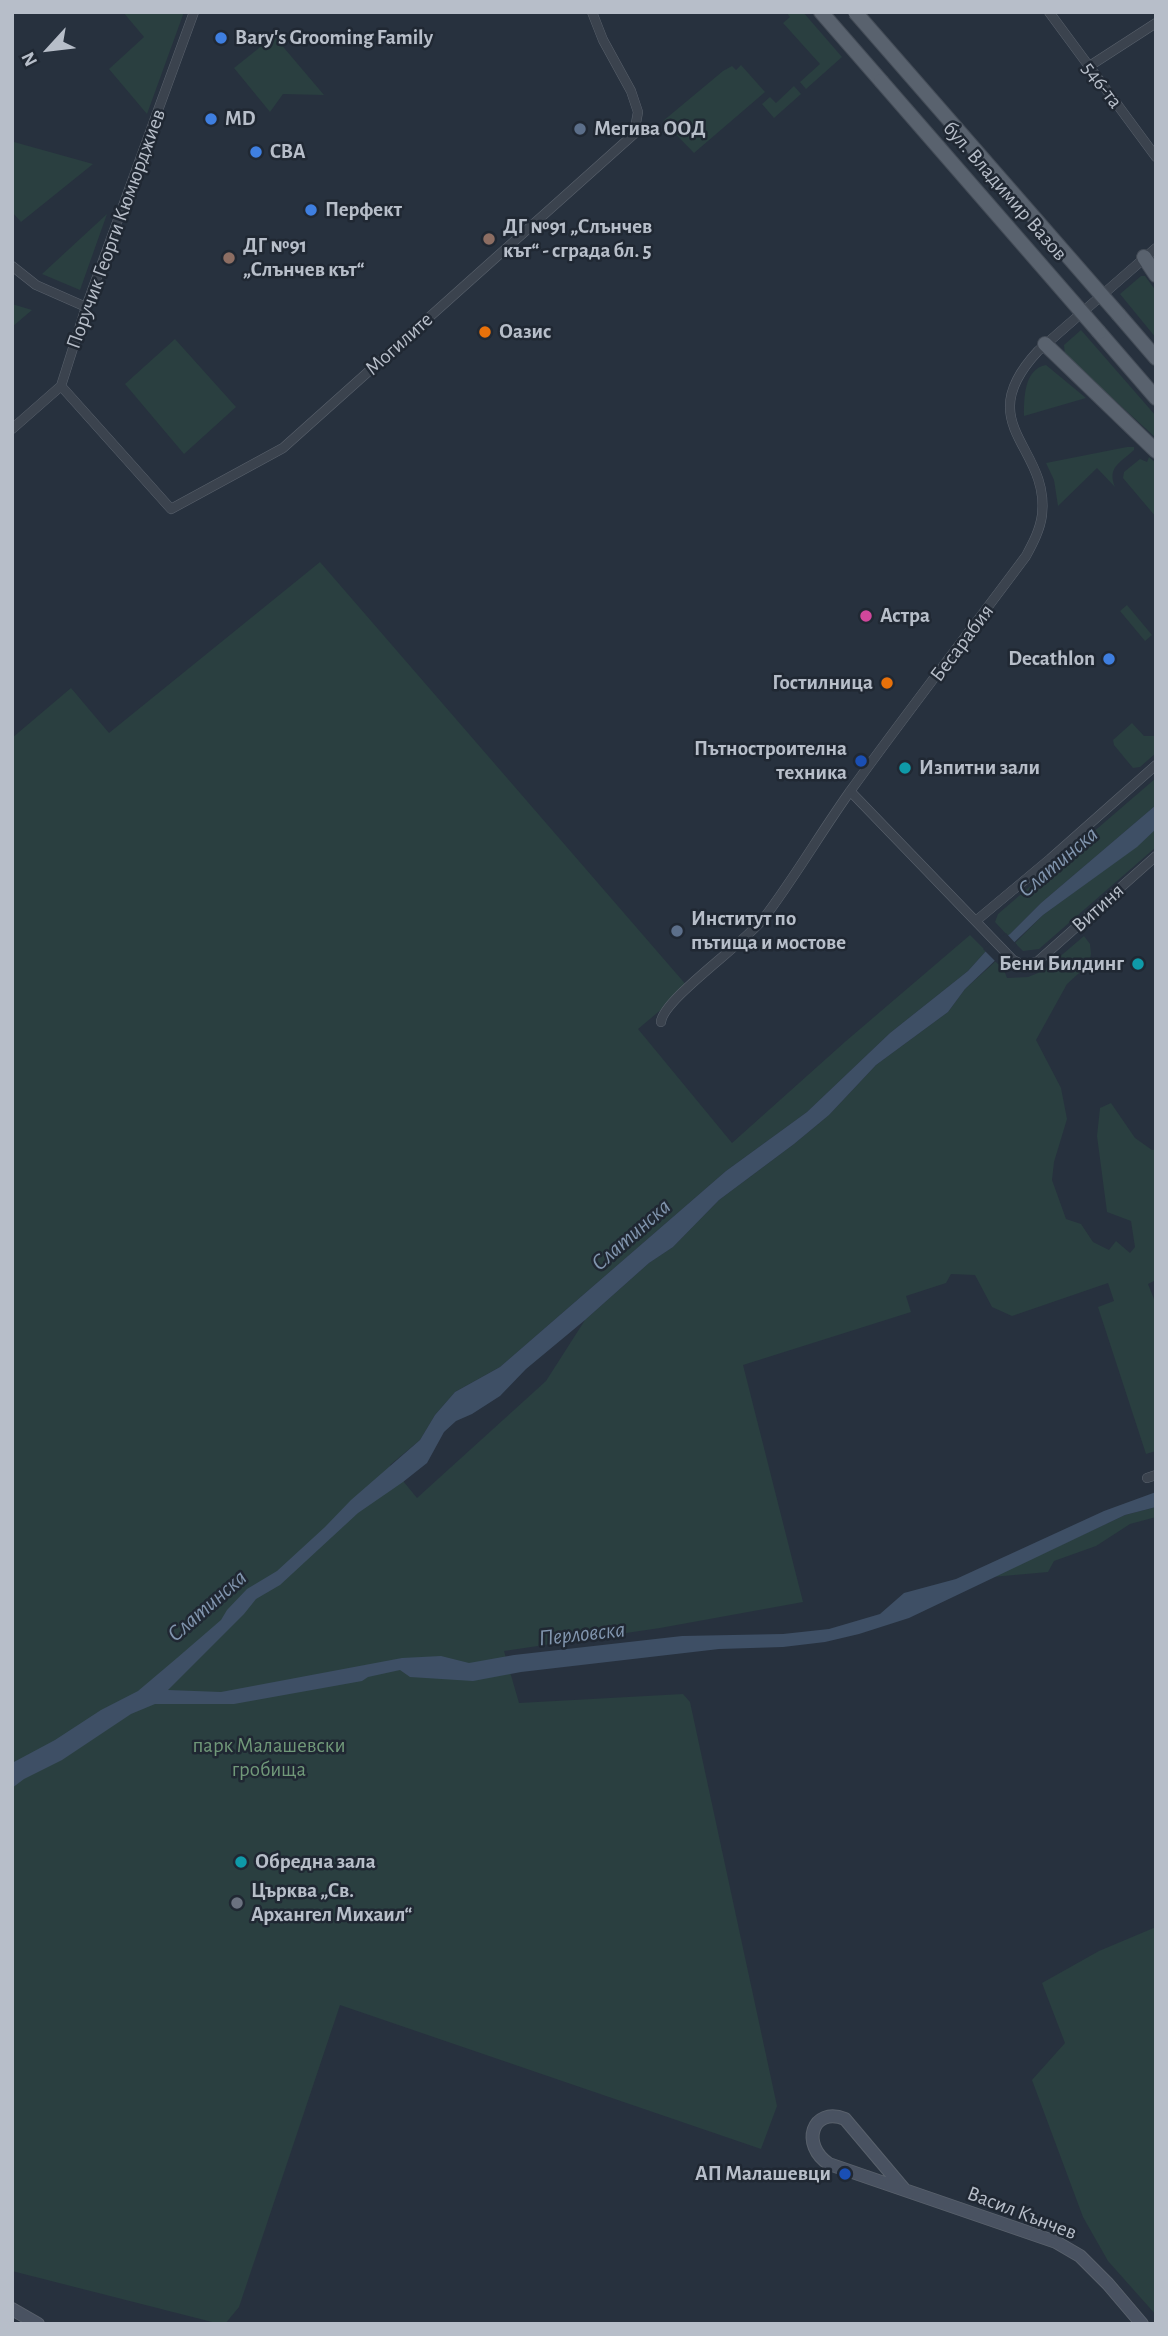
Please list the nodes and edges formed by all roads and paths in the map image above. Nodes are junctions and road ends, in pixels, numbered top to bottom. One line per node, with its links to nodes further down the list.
1 (194, 12): 13 (street, Поручик Георги Кюмюрджиев)
2 (592, 12): 16 (street, Могилите)
3 (821, 12): 17 (main road, бул. Владимир Вазов, bridge)
4 (855, 12): 15 (main road, бул. Владимир Вазов, bridge)
5 (1049, 12): 7 (street, 546-та)
6 (1156, 23): 7 (street)
7 (1088, 67): 8 (street, 546-та)
8 (1156, 157)
9 (1156, 248): 10 (street, Бесарабия)
10 (1144, 257): 12 (main road); 14 (street, Бесарабия)
11 (12, 266): 13 (street)
12 (1156, 275)
13 (86, 307): 16 (street, Поручик Георги Кюмюрджиев)
14 (1045, 344): 19 (main road); 21 (street, Бесарабия)
15 (1156, 358)
16 (61, 386): 18 (street)
17 (1156, 398)
18 (12, 429)
19 (1156, 451)
20 (1156, 765): 23 (street)
21 (850, 791): 23 (street, Витиня); 24 (street, Бесарабия)
22 (1156, 856): 23 (street, Витиня)
23 (977, 920)
24 (661, 1022)
25 (904, 2189): 25 (street, Васил Кънчев); 28 (street, Васил Кънчев)
26 (12, 2309): 27 (street)
27 (38, 2324)
28 (1142, 2324)

